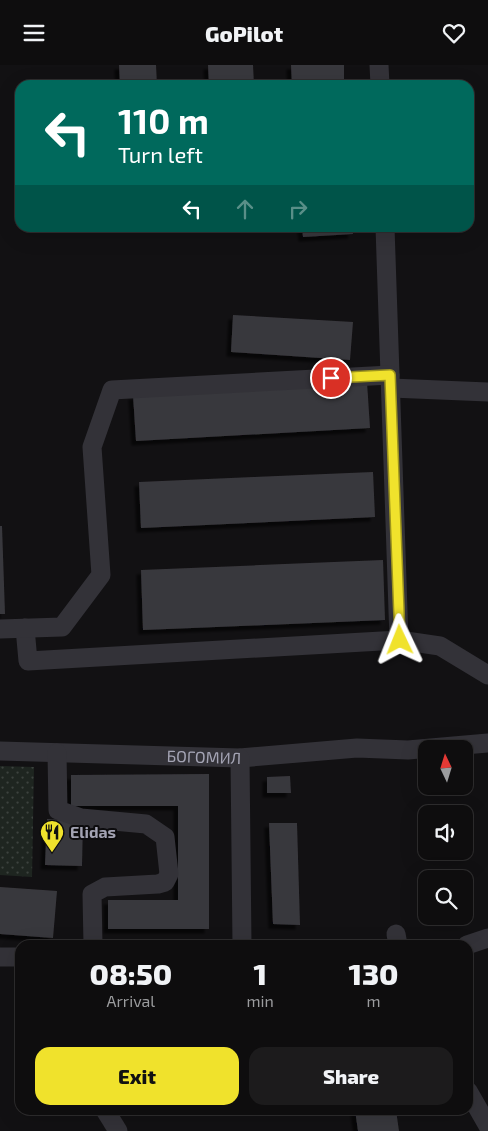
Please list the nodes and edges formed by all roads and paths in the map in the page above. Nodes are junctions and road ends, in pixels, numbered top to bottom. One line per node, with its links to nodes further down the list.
1 (379, 65): 2 (street)
2 (380, 80)
3 (385, 232): 4 (street)
4 (390, 381): 5 (street); 6 (street); 8 (street)
5 (488, 392)
6 (26, 628): 7 (street); 8 (street)
7 (0, 629)
8 (400, 640): 9 (street)
9 (488, 675)
10 (488, 743): 13 (street, БОГОМИЛ)
11 (0, 751): 12 (street, БОГОМИЛ)
12 (57, 753): 13 (street, БОГОМИЛ); 15 (street)
13 (240, 758): 16 (street)
14 (488, 938): 17 (street)
15 (93, 940)
16 (242, 940)
17 (473, 943)
18 (0, 957): 19 (street)
19 (15, 957)
20 (473, 1100): 22 (street)
21 (108, 1115): 23 (street)
22 (488, 1127)
23 (118, 1131)

